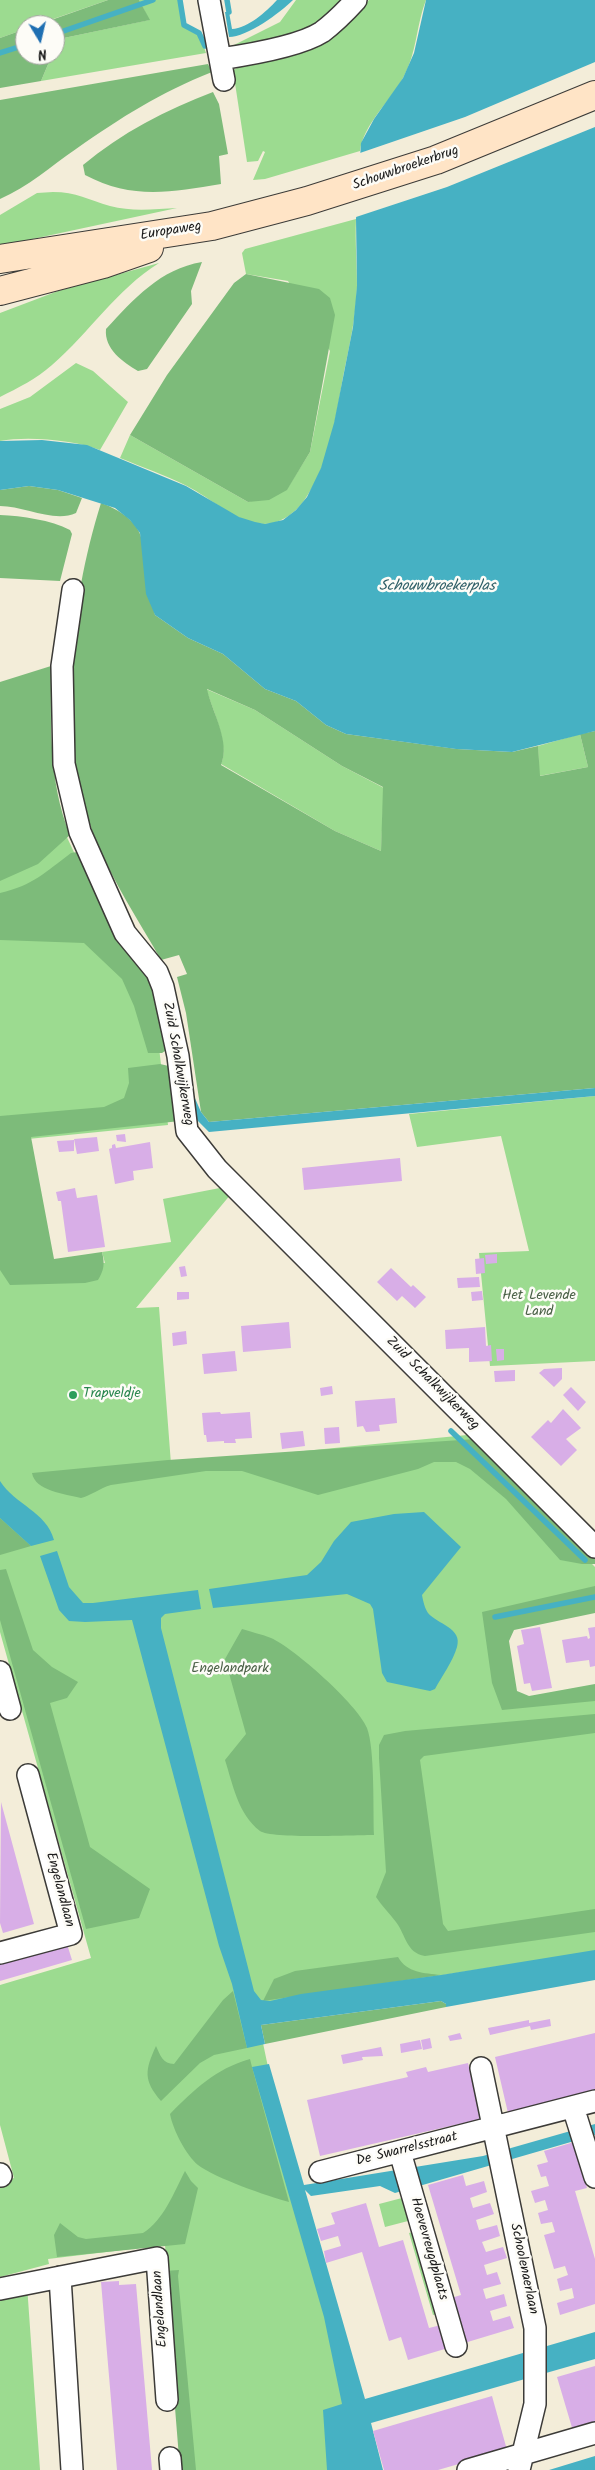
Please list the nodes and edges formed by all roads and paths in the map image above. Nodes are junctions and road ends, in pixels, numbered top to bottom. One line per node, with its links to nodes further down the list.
1 (209, 0): 3 (street)
2 (356, 0): 3 (street)
3 (220, 59): 4 (street)
4 (224, 80)
5 (595, 95): 6 (main road, Schouwbroekerbrug)
6 (217, 225): 7 (main road, Europaweg); 8 (main road, Europaweg)
7 (0, 259)
8 (0, 291)
9 (73, 590): 10 (street, Zuid Schalkwijkerweg)
10 (595, 1547)
11 (0, 1672): 12 (street)
12 (10, 1709)
13 (28, 1775): 14 (street, Engelandlaan)
14 (0, 1953)
15 (481, 2068): 18 (street, Schoolenaerlaan)
16 (595, 2101): 17 (street, De Swarrelsstraat)
17 (575, 2112): 18 (street, De Swarrelsstraat); 21 (street)
18 (494, 2134): 19 (street, De Swarrelsstraat); 27 (street, Schoolenaerlaan)
19 (401, 2158): 20 (street, De Swarrelsstraat); 24 (street, Hoevevreugdplaats)
20 (320, 2172)
21 (595, 2177)
22 (60, 2277): 23 (street, Engelandlaan); 25 (street, Engelandlaan); 28 (street)
23 (0, 2289)
24 (456, 2346)
25 (166, 2400)
26 (595, 2433): 27 (street)
27 (520, 2462): 29 (street)
28 (72, 2470)
29 (468, 2470)

